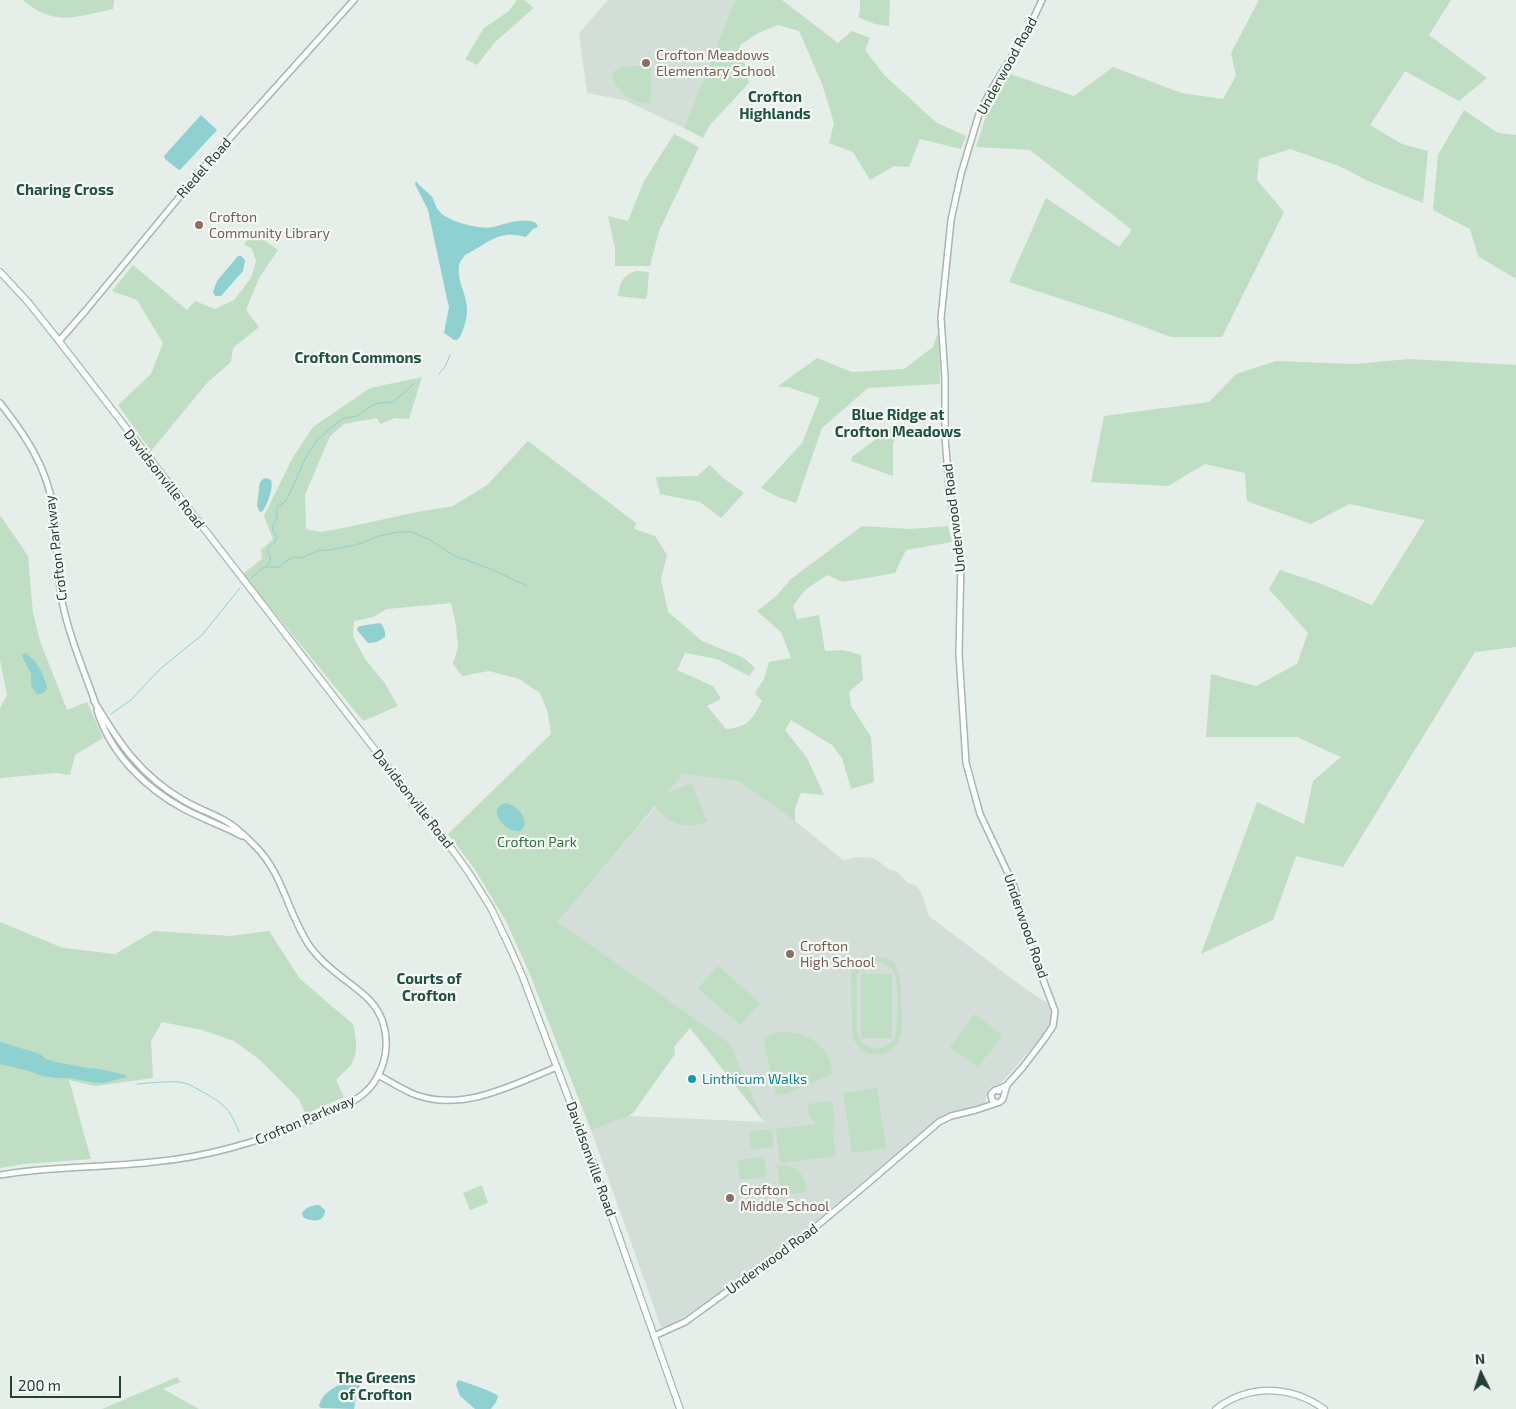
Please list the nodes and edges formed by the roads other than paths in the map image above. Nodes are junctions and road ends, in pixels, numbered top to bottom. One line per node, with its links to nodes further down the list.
1 (354, 0): 4 (street, Riedel Road)
2 (1042, 0): 8 (street, Underwood Road)
3 (0, 272): 4 (main road, Davidsonville Road)
4 (59, 341): 6 (main road, Davidsonville Road)
5 (0, 403): 7 (street, Crofton Parkway)
6 (557, 1067): 7 (street); 15 (main road, Davidsonville Road)
7 (378, 1075): 14 (street, Crofton Parkway)
8 (1007, 1084): 9 (street, Underwood Road); 10 (street, Underwood Road)
9 (997, 1090): 10 (street); 11 (street)
10 (1003, 1094): 12 (street)
11 (990, 1096): 12 (street); 13 (street)
12 (996, 1103): 13 (street, Underwood Road)
13 (982, 1108): 15 (street, Underwood Road)
14 (0, 1175)
15 (654, 1336): 16 (main road, Davidsonville Road)
16 (680, 1409)
17 (1216, 1409): 18 (main road)
18 (1324, 1409)

